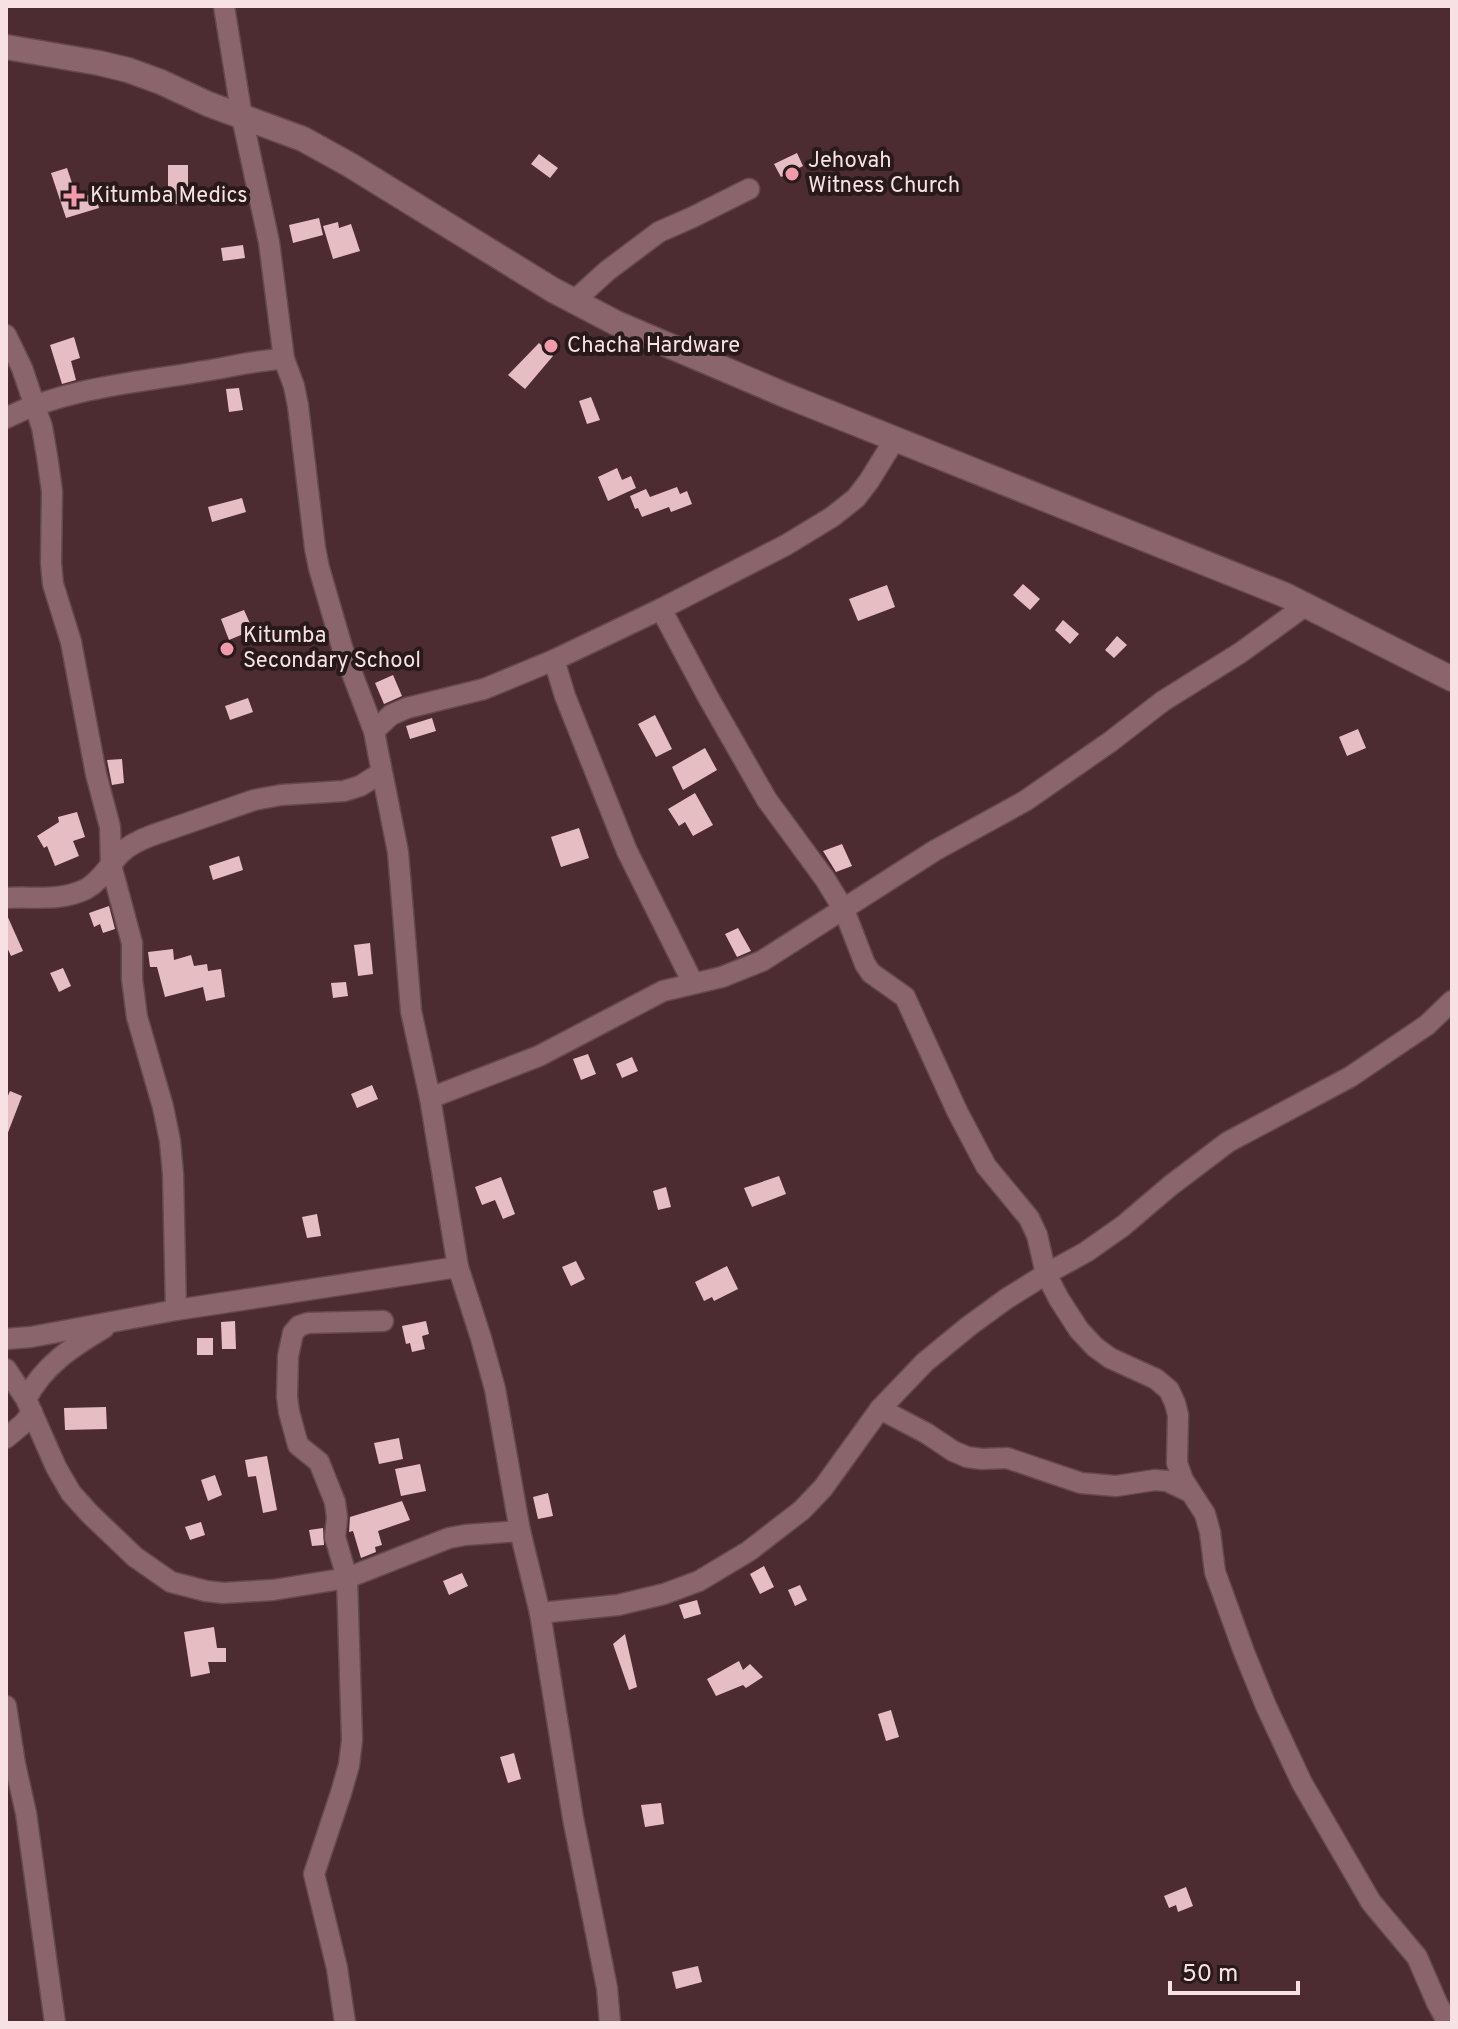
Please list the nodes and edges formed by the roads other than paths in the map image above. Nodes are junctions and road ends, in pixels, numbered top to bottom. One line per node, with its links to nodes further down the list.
1 (224, 6): 3 (street)
2 (6, 47): 3 (street)
3 (242, 117): 5 (street); 7 (street)
4 (749, 189): 5 (street)
5 (574, 301): 10 (street)
6 (6, 335): 8 (street)
7 (283, 352): 8 (street); 15 (street)
8 (35, 405): 9 (street); 17 (street)
9 (6, 418)
10 (895, 439): 11 (street); 12 (street)
11 (1305, 606): 14 (street); 19 (street)
12 (661, 609): 13 (street); 19 (street)
13 (554, 660): 15 (street); 20 (street)
14 (1452, 679)
15 (374, 731): 16 (street)
16 (381, 773): 17 (street); 22 (street)
17 (111, 865): 18 (street); 25 (street)
18 (6, 898)
19 (844, 910): 20 (street); 24 (street)
20 (693, 983): 22 (street)
21 (1452, 1001): 24 (street)
22 (430, 1098): 23 (street)
23 (458, 1267): 25 (street); 34 (street)
24 (1046, 1274): 31 (street); 33 (street)
25 (176, 1310): 26 (street)
26 (117, 1321): 28 (street); 30 (street)
27 (383, 1321): 35 (street)
28 (6, 1339)
29 (6, 1369): 30 (street)
30 (29, 1405): 32 (street); 35 (street)
31 (880, 1409): 33 (street); 36 (street)
32 (6, 1438)
33 (1188, 1491): 41 (street)
34 (520, 1531): 35 (street); 36 (street)
35 (347, 1578): 39 (street)
36 (540, 1613): 40 (street)
37 (6, 1706): 38 (street)
38 (55, 2023)
39 (345, 2023)
40 (610, 2023)
41 (1448, 2023)

